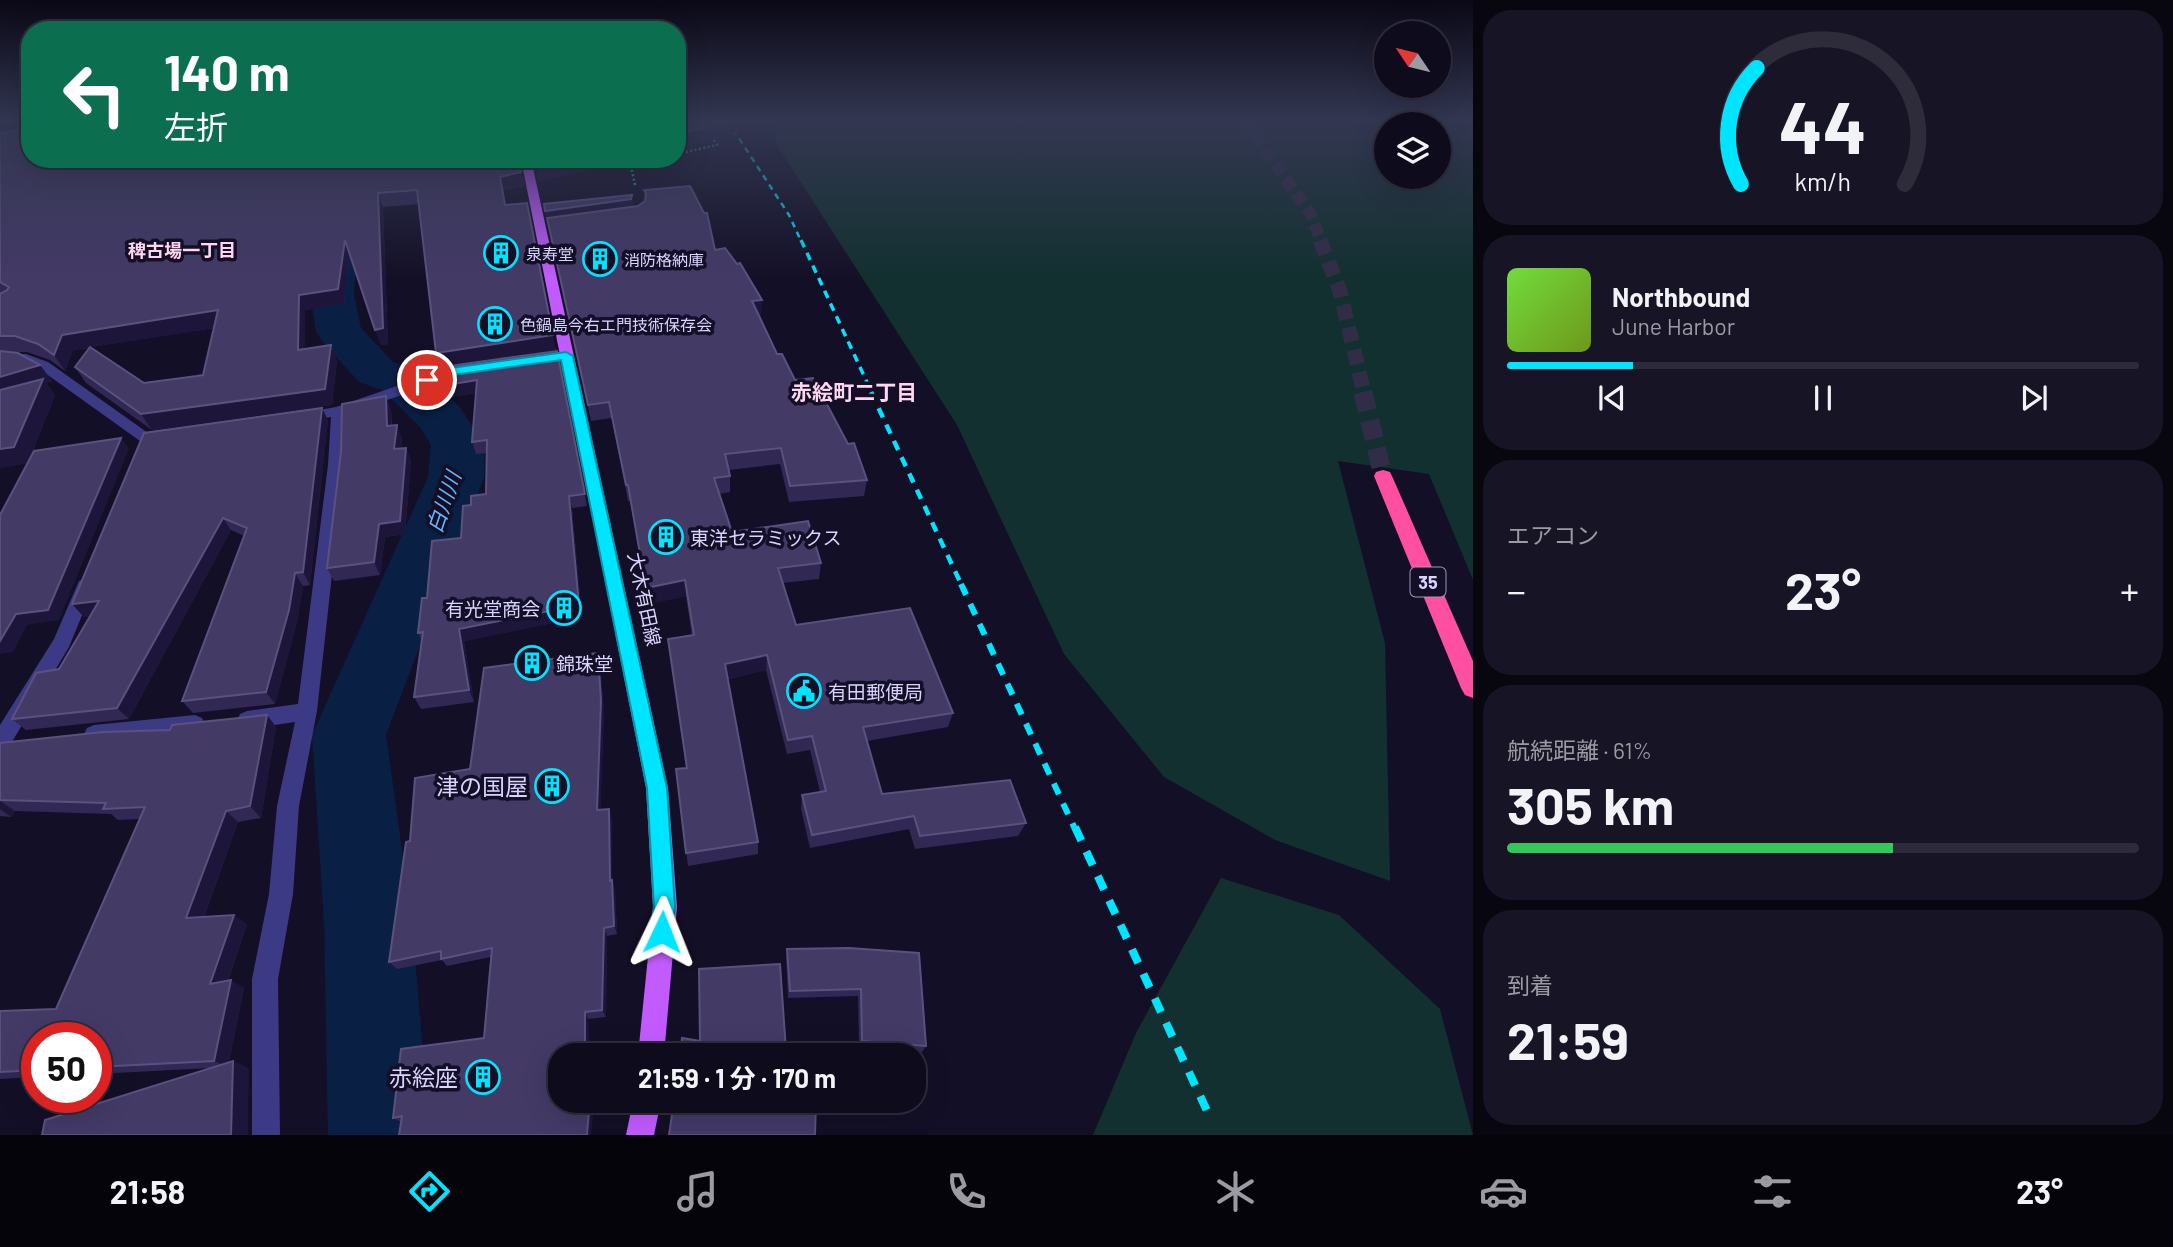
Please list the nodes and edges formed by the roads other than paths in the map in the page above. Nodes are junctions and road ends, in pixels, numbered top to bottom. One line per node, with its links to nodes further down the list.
1 (530, 173): 16 (main road, 大木有田線)
2 (0, 359): 4 (street)
3 (478, 368): 6 (street)
4 (68, 384): 5 (street); 8 (street)
5 (46, 390)
6 (338, 411): 7 (street); 12 (street)
7 (287, 419)
8 (178, 434)
9 (1382, 476): 11 (highway, 35)
10 (91, 571): 15 (street)
11 (1473, 688)
12 (307, 711): 13 (street); 18 (street)
13 (68, 737)
14 (27, 742): 15 (street)
15 (0, 744)
16 (652, 1043)
17 (645, 1113): 19 (main road)
18 (266, 1135)
19 (640, 1135)

